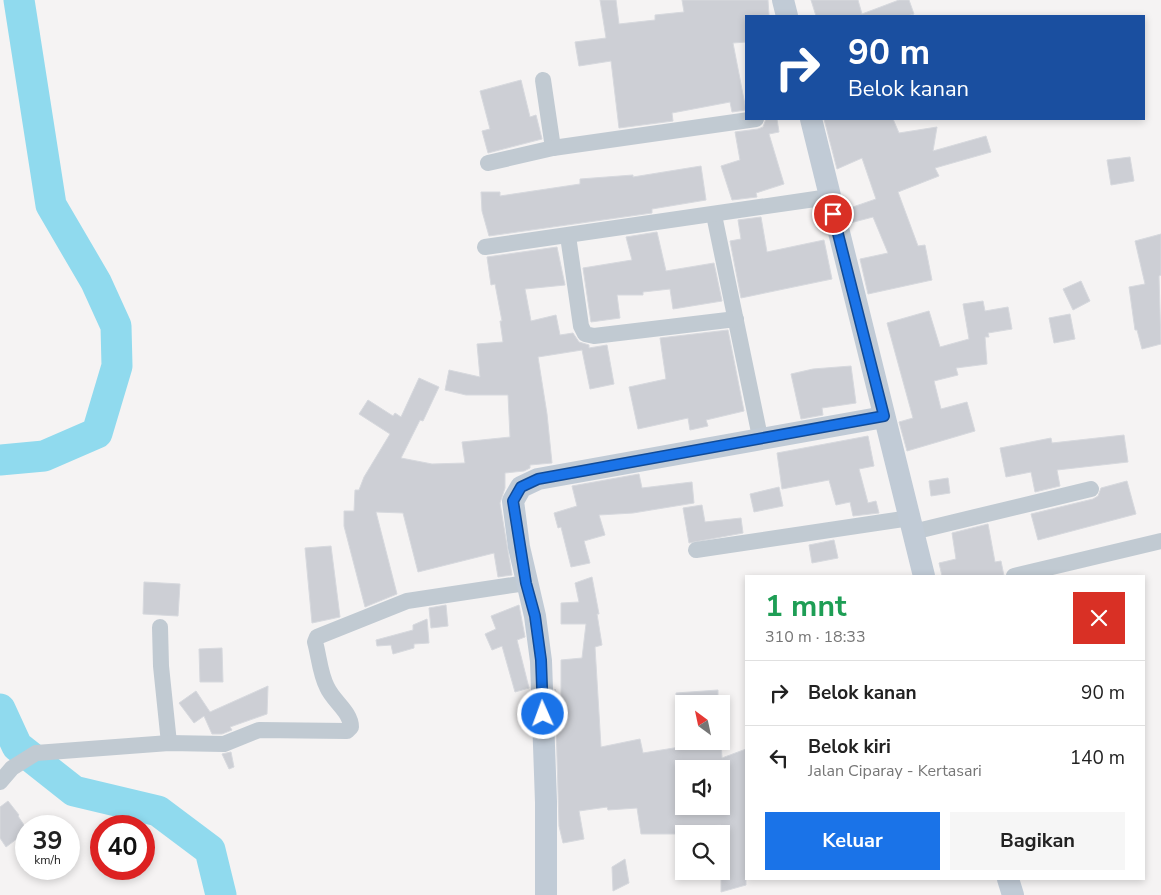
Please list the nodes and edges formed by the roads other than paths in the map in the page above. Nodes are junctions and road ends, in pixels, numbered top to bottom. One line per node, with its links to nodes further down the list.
1 (783, 0): 2 (street)
2 (787, 15)
3 (543, 80): 6 (street)
4 (749, 120): 6 (street)
5 (811, 120): 8 (street)
6 (553, 148): 7 (street)
7 (488, 163)
8 (829, 198): 9 (street); 13 (street)
9 (714, 215): 10 (street); 12 (street)
10 (568, 236): 11 (street); 12 (street)
11 (485, 247)
12 (736, 320): 14 (street)
13 (884, 416): 14 (street); 16 (street)
14 (760, 437): 21 (street)
15 (1092, 489): 16 (street)
16 (912, 525): 18 (street); 19 (street)
17 (1161, 541): 20 (street)
18 (696, 550)
19 (924, 575)
20 (1018, 575)
21 (526, 583): 23 (street); 26 (street)
22 (160, 627): 23 (street)
23 (169, 743): 24 (street)
24 (0, 782)
25 (1008, 880): 27 (street)
26 (546, 895)
27 (1013, 895)

